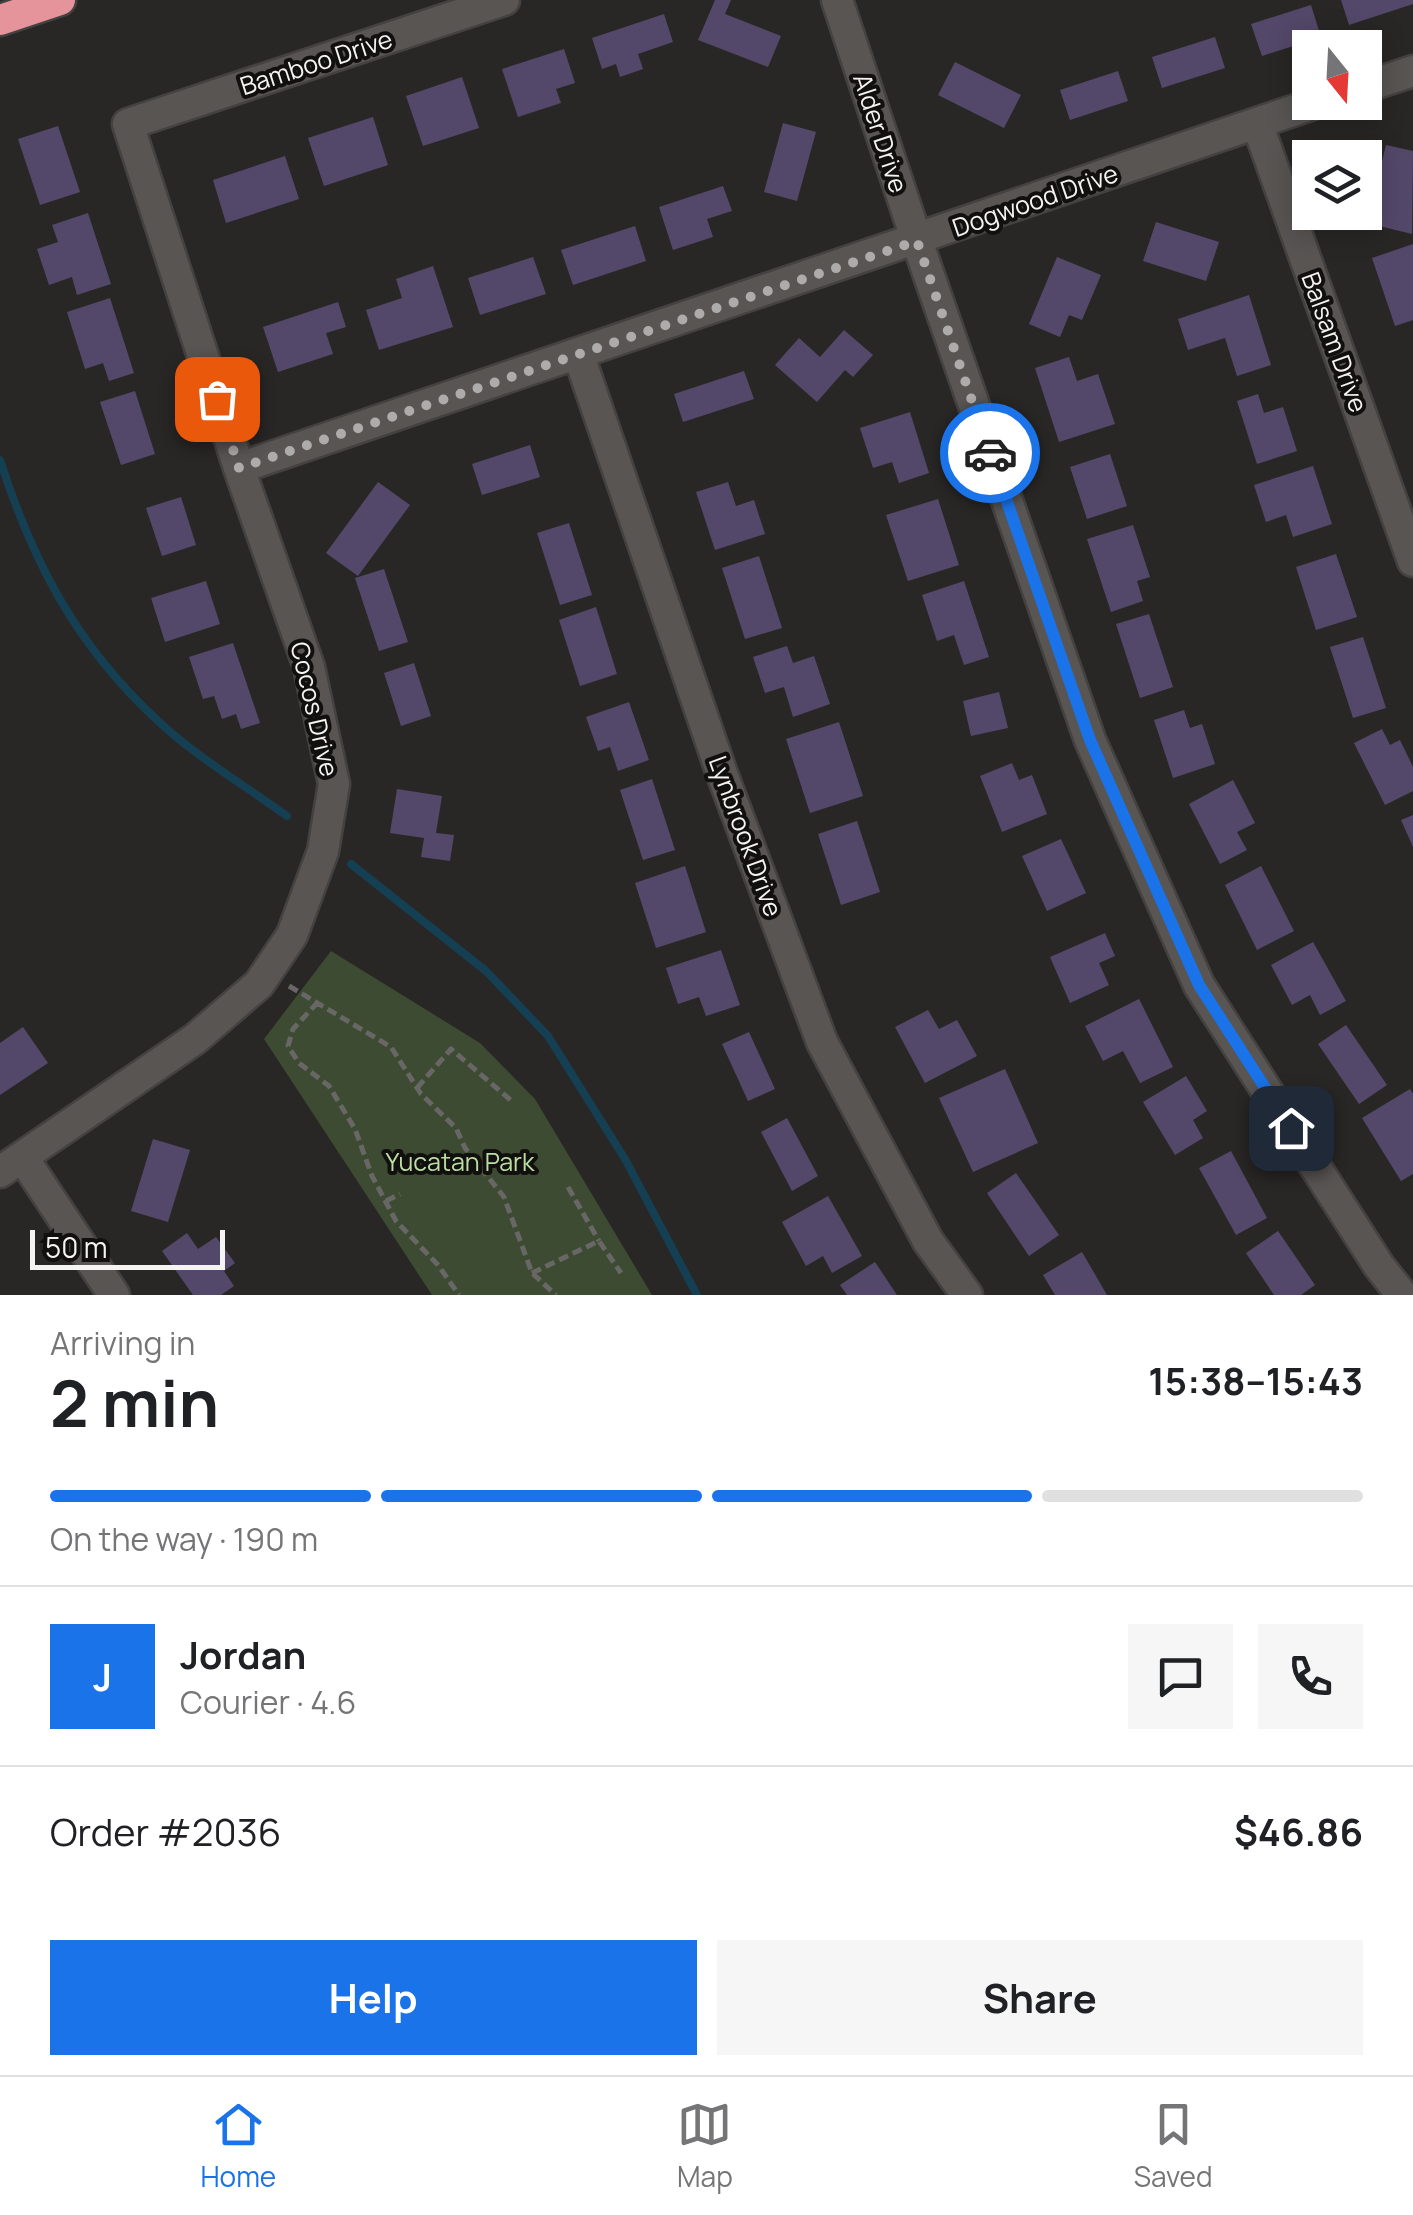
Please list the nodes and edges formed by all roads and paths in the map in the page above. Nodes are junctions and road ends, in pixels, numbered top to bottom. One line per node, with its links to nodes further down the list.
1 (60, 0): 4 (highway)
2 (504, 0): 9 (street, Bamboo Drive)
3 (838, 0): 10 (street, Alder Drive)
4 (0, 20)
5 (1413, 71): 6 (street)
6 (1382, 81)
7 (1292, 111): 8 (street, Dogwood Drive)
8 (1257, 123): 10 (street, Dogwood Drive); 13 (street, Balsam Drive)
9 (128, 124): 12 (street, Cocos Drive)
10 (917, 241): 11 (street, Dogwood Drive); 29 (street, Alder Drive)
11 (578, 354): 12 (street, Dogwood Drive); 28 (street, Lynbrook Drive)
12 (239, 468): 18 (street, Cocos Drive)
13 (1413, 562)
14 (287, 977): 15 (path)
15 (318, 1002): 16 (path); 21 (path)
16 (416, 1088): 17 (path); 24 (path)
17 (514, 1104)
18 (12, 1165): 25 (street)
19 (568, 1187): 22 (path)
20 (400, 1194): 21 (path)
21 (386, 1201): 26 (path)
22 (600, 1241): 23 (path); 24 (path)
23 (621, 1273)
24 (532, 1274): 27 (path)
25 (114, 1295)
26 (459, 1295)
27 (556, 1295)
28 (967, 1295)
29 (1402, 1295)

